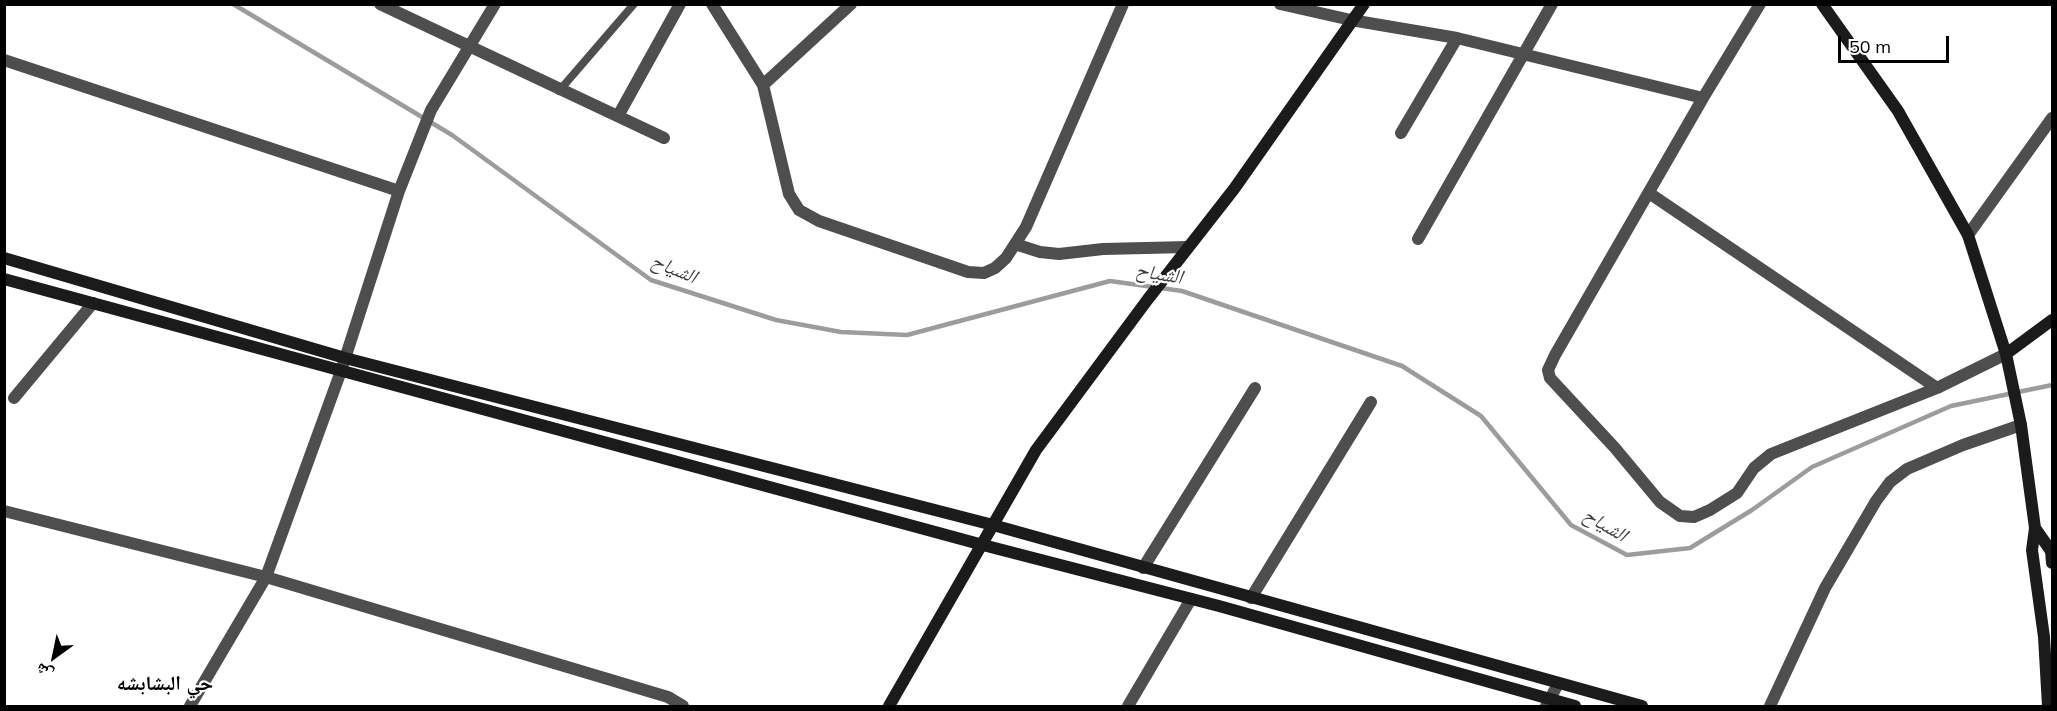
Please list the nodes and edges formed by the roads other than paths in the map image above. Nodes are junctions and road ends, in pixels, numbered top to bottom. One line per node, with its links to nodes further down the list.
1 (380, 4): 15 (street)
2 (495, 4): 15 (street)
3 (634, 4): 19 (lane)
4 (680, 4): 21 (street)
5 (712, 4): 18 (street)
6 (851, 4): 18 (street)
7 (1123, 4): 29 (street)
8 (1280, 4): 13 (street)
9 (1364, 4): 13 (main road)
10 (1552, 4): 16 (street)
11 (1760, 4): 20 (street)
12 (1822, 4): 27 (main road)
13 (1351, 21): 14 (street); 30 (main road)
14 (1457, 38): 16 (street); 23 (street)
15 (471, 47): 19 (street); 25 (street)
16 (1525, 53): 20 (street); 28 (street)
17 (4, 60): 25 (street)
18 (763, 85): 29 (street)
19 (559, 91): 21 (street)
20 (1703, 98): 26 (street)
21 (618, 116): 24 (street)
22 (2052, 118): 27 (street)
23 (1401, 133)
24 (664, 138)
25 (399, 191): 36 (street)
26 (1649, 193): 39 (street); 39 (street)
27 (1968, 234): 35 (main road)
28 (1418, 239)
29 (1015, 244): 30 (street)
30 (1188, 246): 44 (main road)
31 (4, 258): 36 (main road)
32 (4, 279): 33 (main road)
33 (93, 303): 37 (main road); 40 (street)
34 (2052, 320): 35 (main road)
35 (2007, 354): 39 (street); 42 (main road)
36 (345, 358): 37 (street); 44 (main road)
37 (341, 371): 46 (main road); 50 (street)
38 (1255, 388): 49 (street)
39 (1938, 388)
40 (14, 398)
41 (1371, 402): 52 (street)
42 (2020, 420): 45 (main road); 61 (street)
43 (4, 511): 50 (street)
44 (993, 525): 46 (main road); 49 (main road)
45 (2035, 528): 47 (main road); 48 (main road)
46 (983, 545): 51 (main road); 57 (main road)
47 (2032, 550): 48 (street); 62 (main road)
48 (2052, 555)
49 (1143, 568): 52 (main road)
50 (266, 577): 55 (street); 56 (street)
51 (1191, 598): 54 (main road); 58 (street)
52 (1251, 598): 53 (main road)
53 (1558, 684): 54 (street); 60 (main road)
54 (1548, 703): 59 (main road)
55 (190, 706)
56 (683, 706)
57 (889, 706)
58 (1128, 706)
59 (1575, 706)
60 (1642, 706)
61 (1770, 706)
62 (2048, 706)

